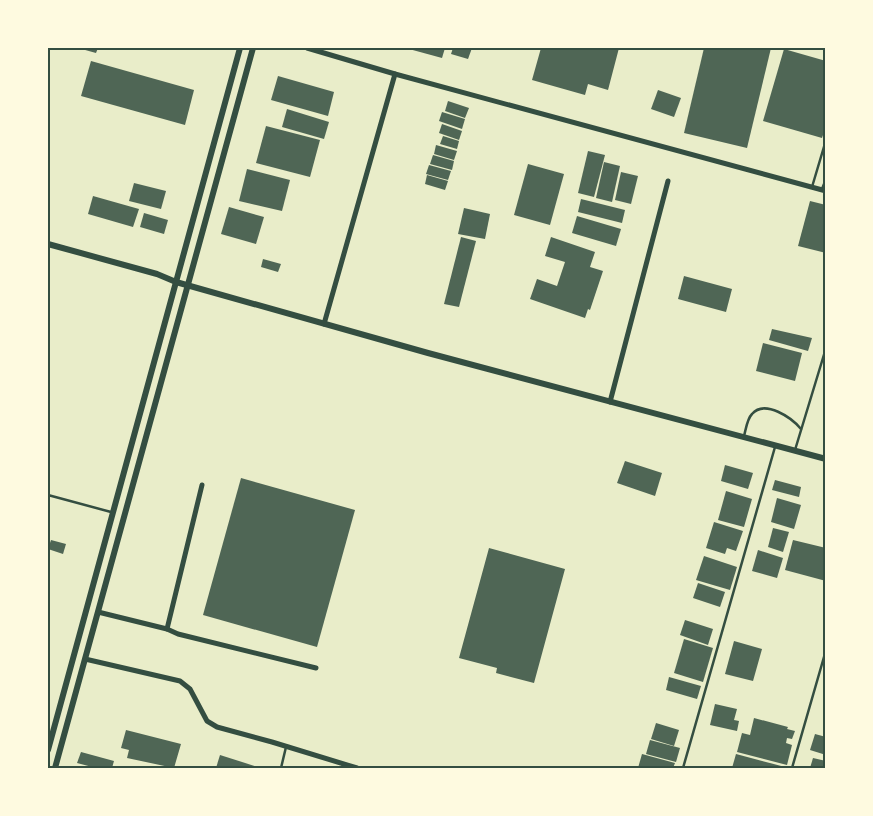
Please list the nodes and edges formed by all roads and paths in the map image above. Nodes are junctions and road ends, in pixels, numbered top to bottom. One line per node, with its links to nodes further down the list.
1 (240, 48): 11 (street)
2 (253, 48): 12 (street)
3 (307, 48): 4 (street)
4 (395, 74): 8 (street); 13 (street)
5 (826, 140): 8 (lane)
6 (826, 179): 9 (lane)
7 (668, 181): 15 (street)
8 (812, 187): 9 (street)
9 (824, 191)
10 (48, 244): 11 (street)
11 (176, 282): 12 (street); 23 (street)
12 (188, 285): 13 (street); 24 (street)
13 (324, 324): 15 (street)
14 (826, 348): 16 (lane)
15 (610, 402): 17 (street)
16 (801, 429): 17 (lane); 19 (lane)
17 (744, 437): 18 (street)
18 (776, 446): 19 (street); 34 (lane)
19 (795, 451): 20 (street)
20 (826, 459)
21 (202, 485): 25 (street)
22 (48, 496): 23 (lane)
23 (113, 513): 30 (street)
24 (98, 612): 25 (street); 27 (street)
25 (167, 630): 28 (street)
26 (826, 650): 35 (lane)
27 (85, 659): 29 (street); 31 (street)
28 (316, 668)
29 (286, 747): 32 (lane); 33 (street)
30 (48, 750)
31 (55, 768)
32 (280, 768)
33 (357, 768)
34 (683, 768)
35 (792, 768)

